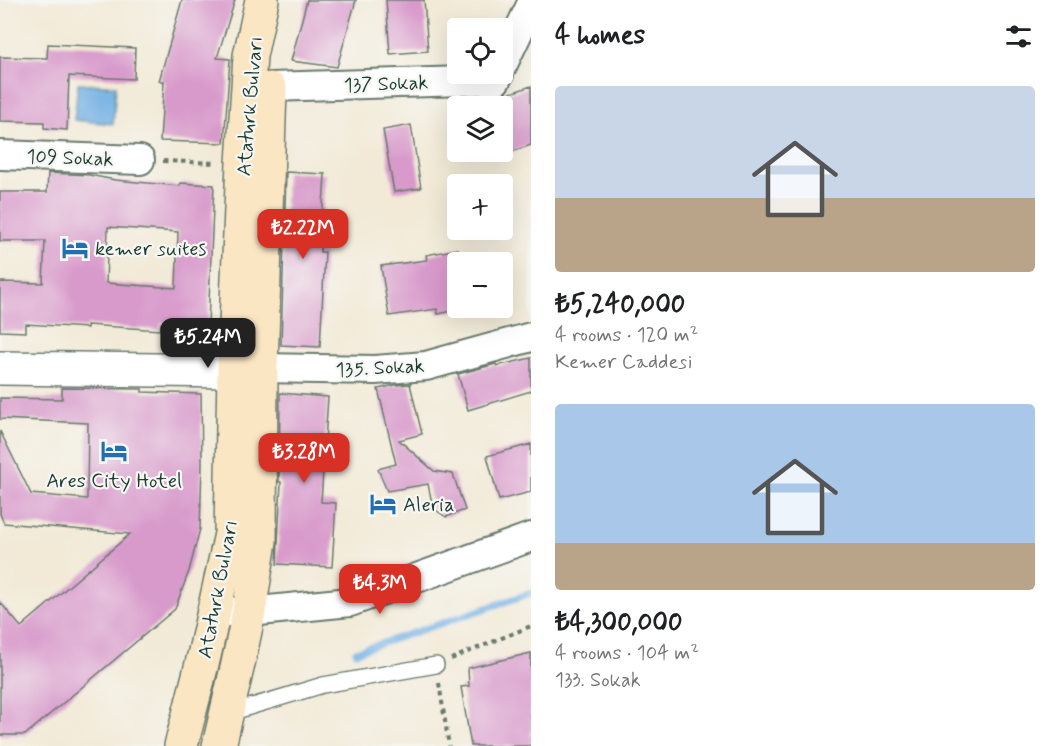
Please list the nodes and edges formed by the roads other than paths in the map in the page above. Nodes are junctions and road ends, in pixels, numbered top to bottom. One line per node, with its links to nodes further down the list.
1 (262, 0): 11 (main road, Ataturk Bulvarı)
2 (284, 0): 6 (main road, Ataturk Bulvarı)
3 (531, 5): 4 (street)
4 (513, 43)
5 (447, 82): 6 (street, 137 Sokak)
6 (270, 87): 11 (main road, Ataturk Bulvarı)
7 (0, 155): 8 (street, 109 Sokak)
8 (140, 160)
9 (531, 337): 11 (street, 135. Sokak)
10 (0, 368): 11 (street)
11 (248, 370): 13 (main road, Ataturk Bulvarı); 14 (main road, Ataturk Bulvarı)
12 (531, 537): 14 (street)
13 (214, 612): 14 (street); 17 (main road, Ataturk Bulvarı)
14 (249, 612): 16 (main road, Ataturk Bulvarı)
15 (436, 665): 16 (lane)
16 (226, 714): 18 (main road, Ataturk Bulvarı)
17 (181, 746)
18 (219, 746)

